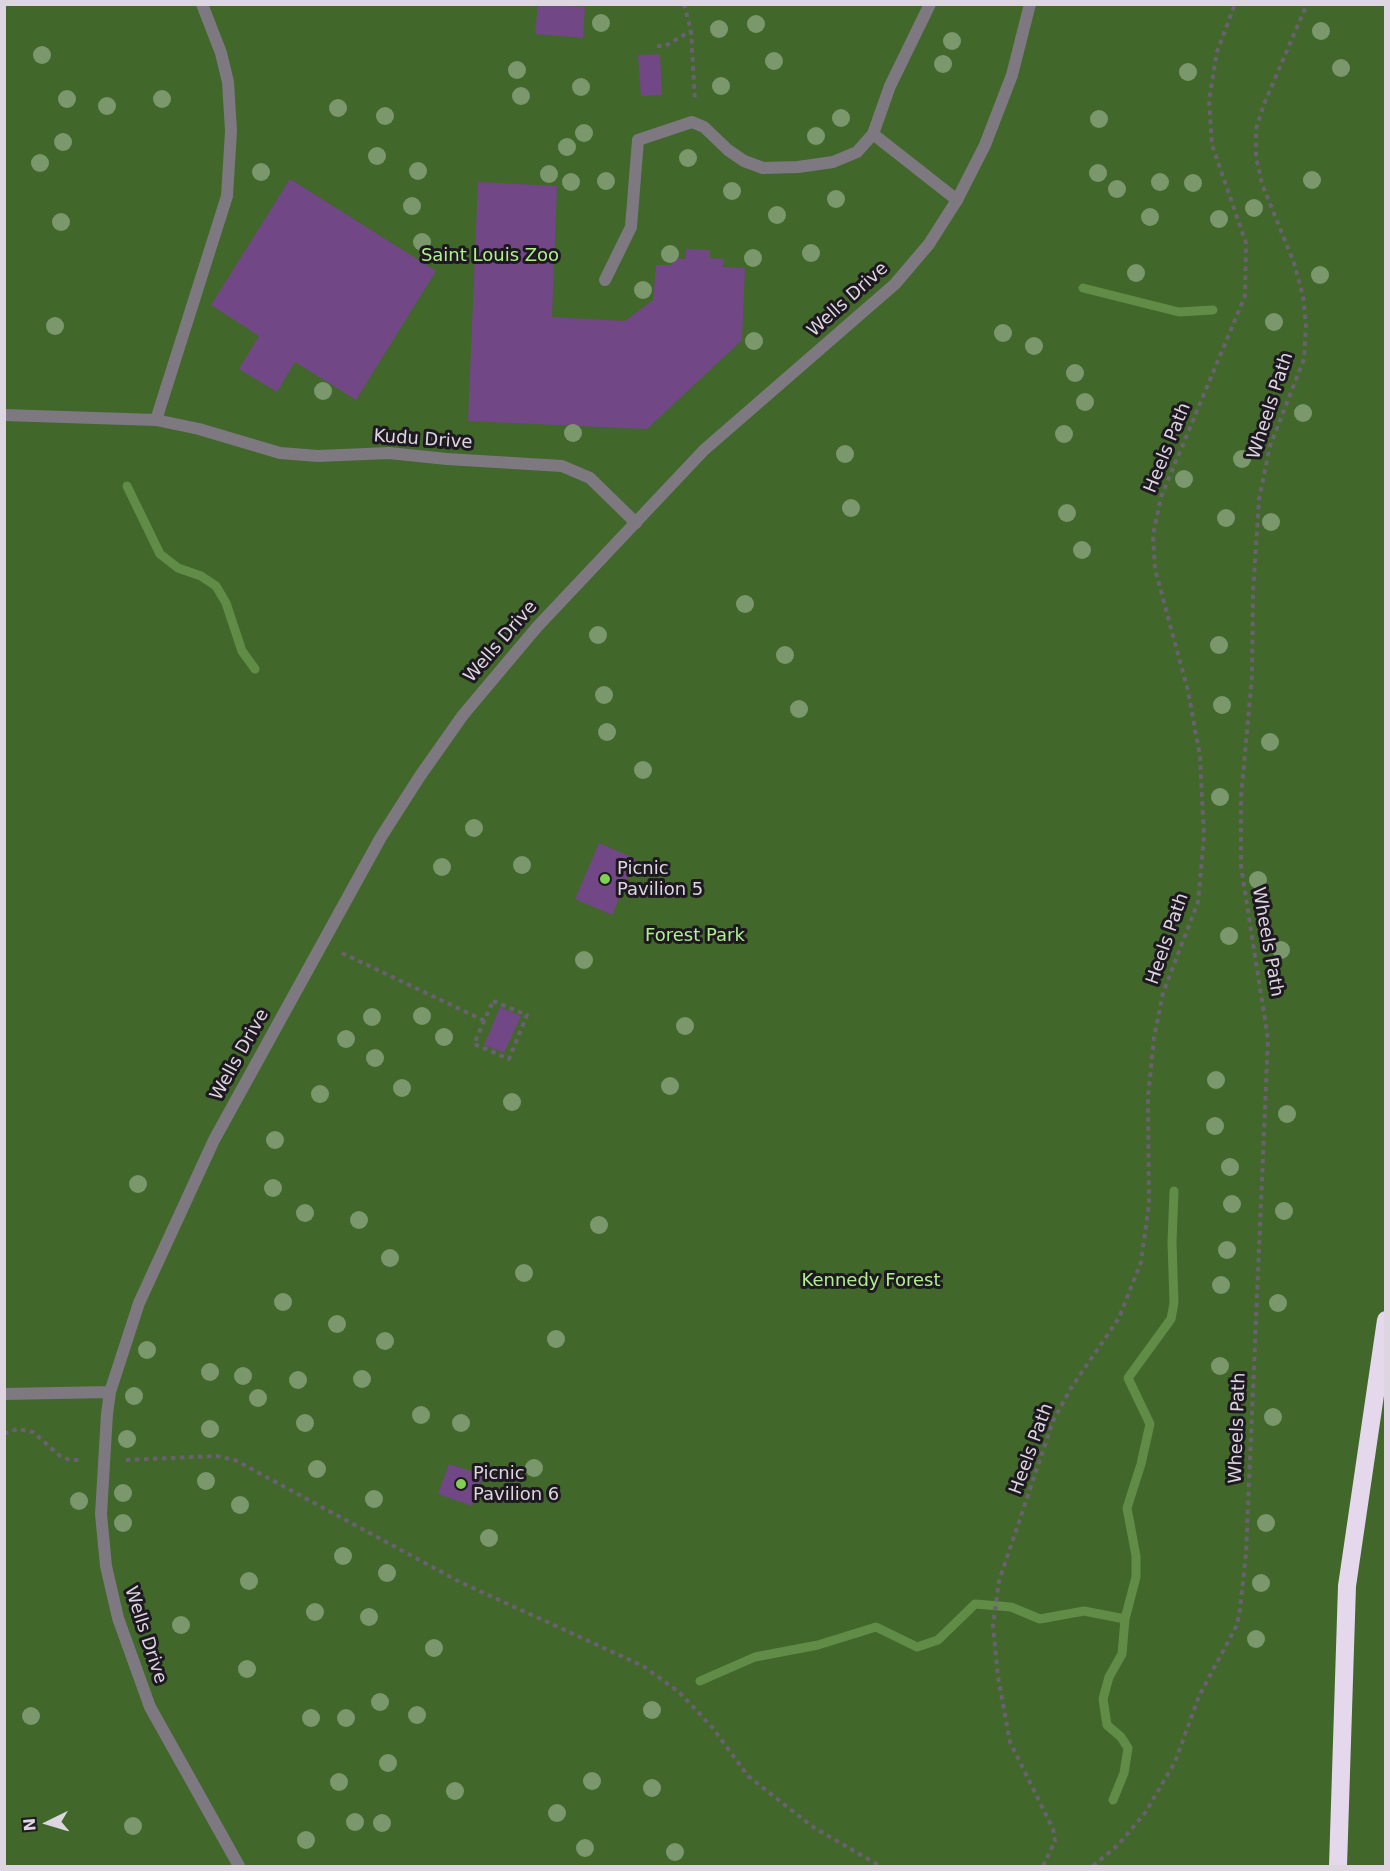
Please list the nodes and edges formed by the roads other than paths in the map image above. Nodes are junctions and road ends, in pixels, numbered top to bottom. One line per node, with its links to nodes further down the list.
1 (202, 4): 8 (street)
2 (930, 4): 4 (street)
3 (1030, 4): 5 (street, Wells Drive)
4 (873, 134): 5 (street); 6 (street)
5 (957, 200): 9 (street, Wells Drive)
6 (605, 280)
7 (4, 415): 8 (street, Kudu Drive)
8 (156, 420): 9 (street, Kudu Drive)
9 (636, 523): 11 (street, Wells Drive)
10 (1386, 1320): 14 (highway)
11 (110, 1392): 12 (street); 13 (street, Wells Drive)
12 (4, 1394)
13 (239, 1866)
14 (1338, 1866)

